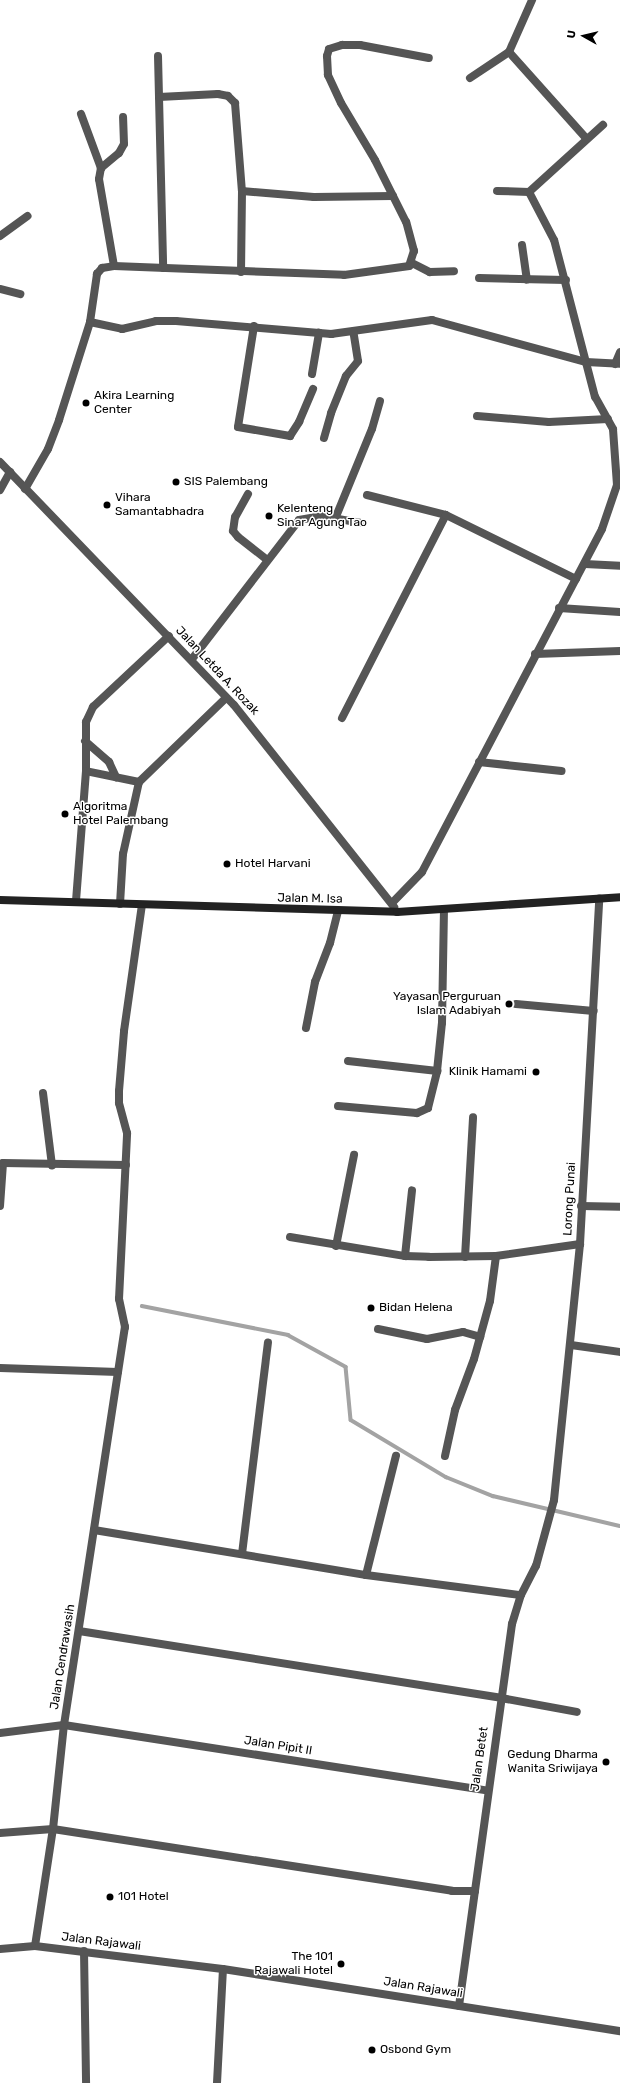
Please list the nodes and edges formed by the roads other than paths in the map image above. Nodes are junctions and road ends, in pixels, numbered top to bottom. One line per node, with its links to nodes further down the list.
1 (532, 0): 2 (street)
2 (509, 52): 5 (street); 10 (street)
3 (158, 56): 6 (street)
4 (429, 58): 15 (street)
5 (470, 78)
6 (159, 97): 12 (street); 21 (street)
7 (81, 114): 11 (street)
8 (123, 117): 11 (street)
9 (603, 125): 10 (street)
10 (586, 138): 14 (street)
11 (101, 168): 20 (street)
12 (242, 191): 15 (street); 23 (street)
13 (498, 191): 14 (street)
14 (529, 192): 26 (street)
15 (393, 196): 19 (street)
16 (28, 216): 17 (street)
17 (0, 236)
18 (522, 245): 25 (street)
19 (412, 263): 22 (street); 23 (street)
20 (114, 266): 21 (street); 29 (street)
21 (163, 268): 23 (street)
22 (454, 271)
23 (242, 272)
24 (479, 278): 25 (street)
25 (527, 280): 26 (street)
26 (566, 280): 34 (street)
27 (0, 289): 28 (street)
28 (20, 294)
29 (90, 322): 30 (street); 46 (street)
30 (254, 326): 32 (street); 37 (street)
31 (353, 331): 32 (street); 34 (street); 41 (street)
32 (319, 333): 36 (street)
33 (620, 352): 35 (street)
34 (586, 362): 35 (street); 40 (street)
35 (618, 364)
36 (312, 374)
37 (313, 389)
38 (380, 401): 50 (street)
39 (477, 416): 40 (street)
40 (608, 419): 44 (street)
41 (324, 438)
42 (0, 462): 43 (street, Jalan Letda A. Rozak)
43 (10, 472): 45 (street); 46 (street, Jalan Letda A. Rozak)
44 (618, 485): 53 (street)
45 (0, 489)
46 (26, 489): 58 (street, Jalan Letda A. Rozak)
47 (248, 494): 52 (street)
48 (366, 495): 49 (street)
49 (446, 514): 55 (street); 63 (street)
50 (335, 519): 51 (street); 52 (street)
51 (362, 524)
52 (267, 560): 61 (street)
53 (585, 564): 54 (street); 55 (street)
54 (620, 566)
55 (576, 579): 56 (street)
56 (560, 608): 57 (street); 60 (street)
57 (620, 612)
58 (169, 636): 61 (street, Jalan Letda A. Rozak); 64 (street)
59 (620, 651): 60 (street)
60 (535, 654): 65 (street)
61 (192, 659): 62 (street, Jalan Letda A. Rozak)
62 (226, 698): 69 (street); 74 (street, Jalan Letda A. Rozak)
63 (342, 718)
64 (85, 741): 66 (street); 68 (street)
65 (479, 762): 67 (street); 74 (street)
66 (86, 771): 68 (street); 73 (street)
67 (562, 771)
68 (116, 776): 69 (street)
69 (139, 782): 75 (street)
70 (620, 897): 71 (main road, Jalan M. Isa)
71 (600, 899): 77 (main road, Jalan M. Isa); 81 (street, Lorong Punai)
72 (0, 900): 73 (main road, Jalan M. Isa)
73 (76, 901): 75 (main road, Jalan M. Isa)
74 (392, 903): 79 (street, Jalan Letda A. Rozak)
75 (120, 904): 76 (main road, Jalan M. Isa)
76 (142, 905): 78 (main road, Jalan M. Isa); 90 (street, Jalan Cendrawasih)
77 (444, 909): 79 (main road, Jalan M. Isa); 84 (street)
78 (338, 912): 79 (main road, Jalan M. Isa); 82 (street)
79 (397, 912)
80 (516, 1004): 81 (street)
81 (594, 1010): 93 (street, Lorong Punai)
82 (306, 1028)
83 (348, 1061): 84 (street)
84 (437, 1071): 86 (street)
85 (42, 1093): 89 (street)
86 (338, 1106)
87 (473, 1117): 100 (street)
88 (354, 1155): 97 (street)
89 (52, 1165): 90 (street); 92 (street)
90 (126, 1165): 107 (street, Jalan Cendrawasih)
91 (412, 1190): 98 (street)
92 (0, 1206)
93 (581, 1206): 94 (street); 96 (street, Lorong Punai)
94 (620, 1207)
95 (290, 1237): 97 (street)
96 (580, 1244): 99 (street); 104 (street, Lorong Punai)
97 (336, 1246): 98 (street)
98 (405, 1256): 100 (street)
99 (496, 1256): 100 (street); 102 (street)
100 (465, 1257)
101 (378, 1329): 102 (street)
102 (480, 1337): 109 (street)
103 (268, 1343): 112 (street)
104 (571, 1345): 105 (street); 110 (street, Lorong Punai)
105 (620, 1352)
106 (0, 1368): 107 (street)
107 (118, 1372): 111 (street, Jalan Cendrawasih)
108 (396, 1456): 113 (street)
109 (445, 1456)
110 (549, 1522): 114 (street, Jalan Betet)
111 (94, 1530): 112 (street); 115 (street, Jalan Cendrawasih)
112 (242, 1554): 113 (street)
113 (366, 1575): 114 (street)
114 (521, 1595): 116 (street, Jalan Betet)
115 (79, 1631): 116 (street); 118 (street, Jalan Cendrawasih)
116 (501, 1698): 117 (street); 120 (street, Jalan Betet)
117 (578, 1712)
118 (64, 1725): 119 (street, Jalan Pipit II); 120 (street, Jalan Pipit II); 121 (street, Jalan Cendrawasih)
119 (0, 1733)
120 (488, 1791): 123 (street, Jalan Betet)
121 (53, 1829): 122 (street); 123 (street); 124 (street, Jalan Cendrawasih)
122 (0, 1834)
123 (475, 1891): 128 (street, Jalan Betet)
124 (35, 1946): 125 (street, Jalan Rajawali); 126 (street, Jalan Rajawali)
125 (0, 1949)
126 (84, 1951): 127 (street, Jalan Rajawali); 130 (street)
127 (223, 1969): 128 (street, Jalan Rajawali); 131 (street)
128 (459, 2006): 129 (street, Jalan Rajawali)
129 (620, 2031)
130 (86, 2083)
131 (217, 2083)

